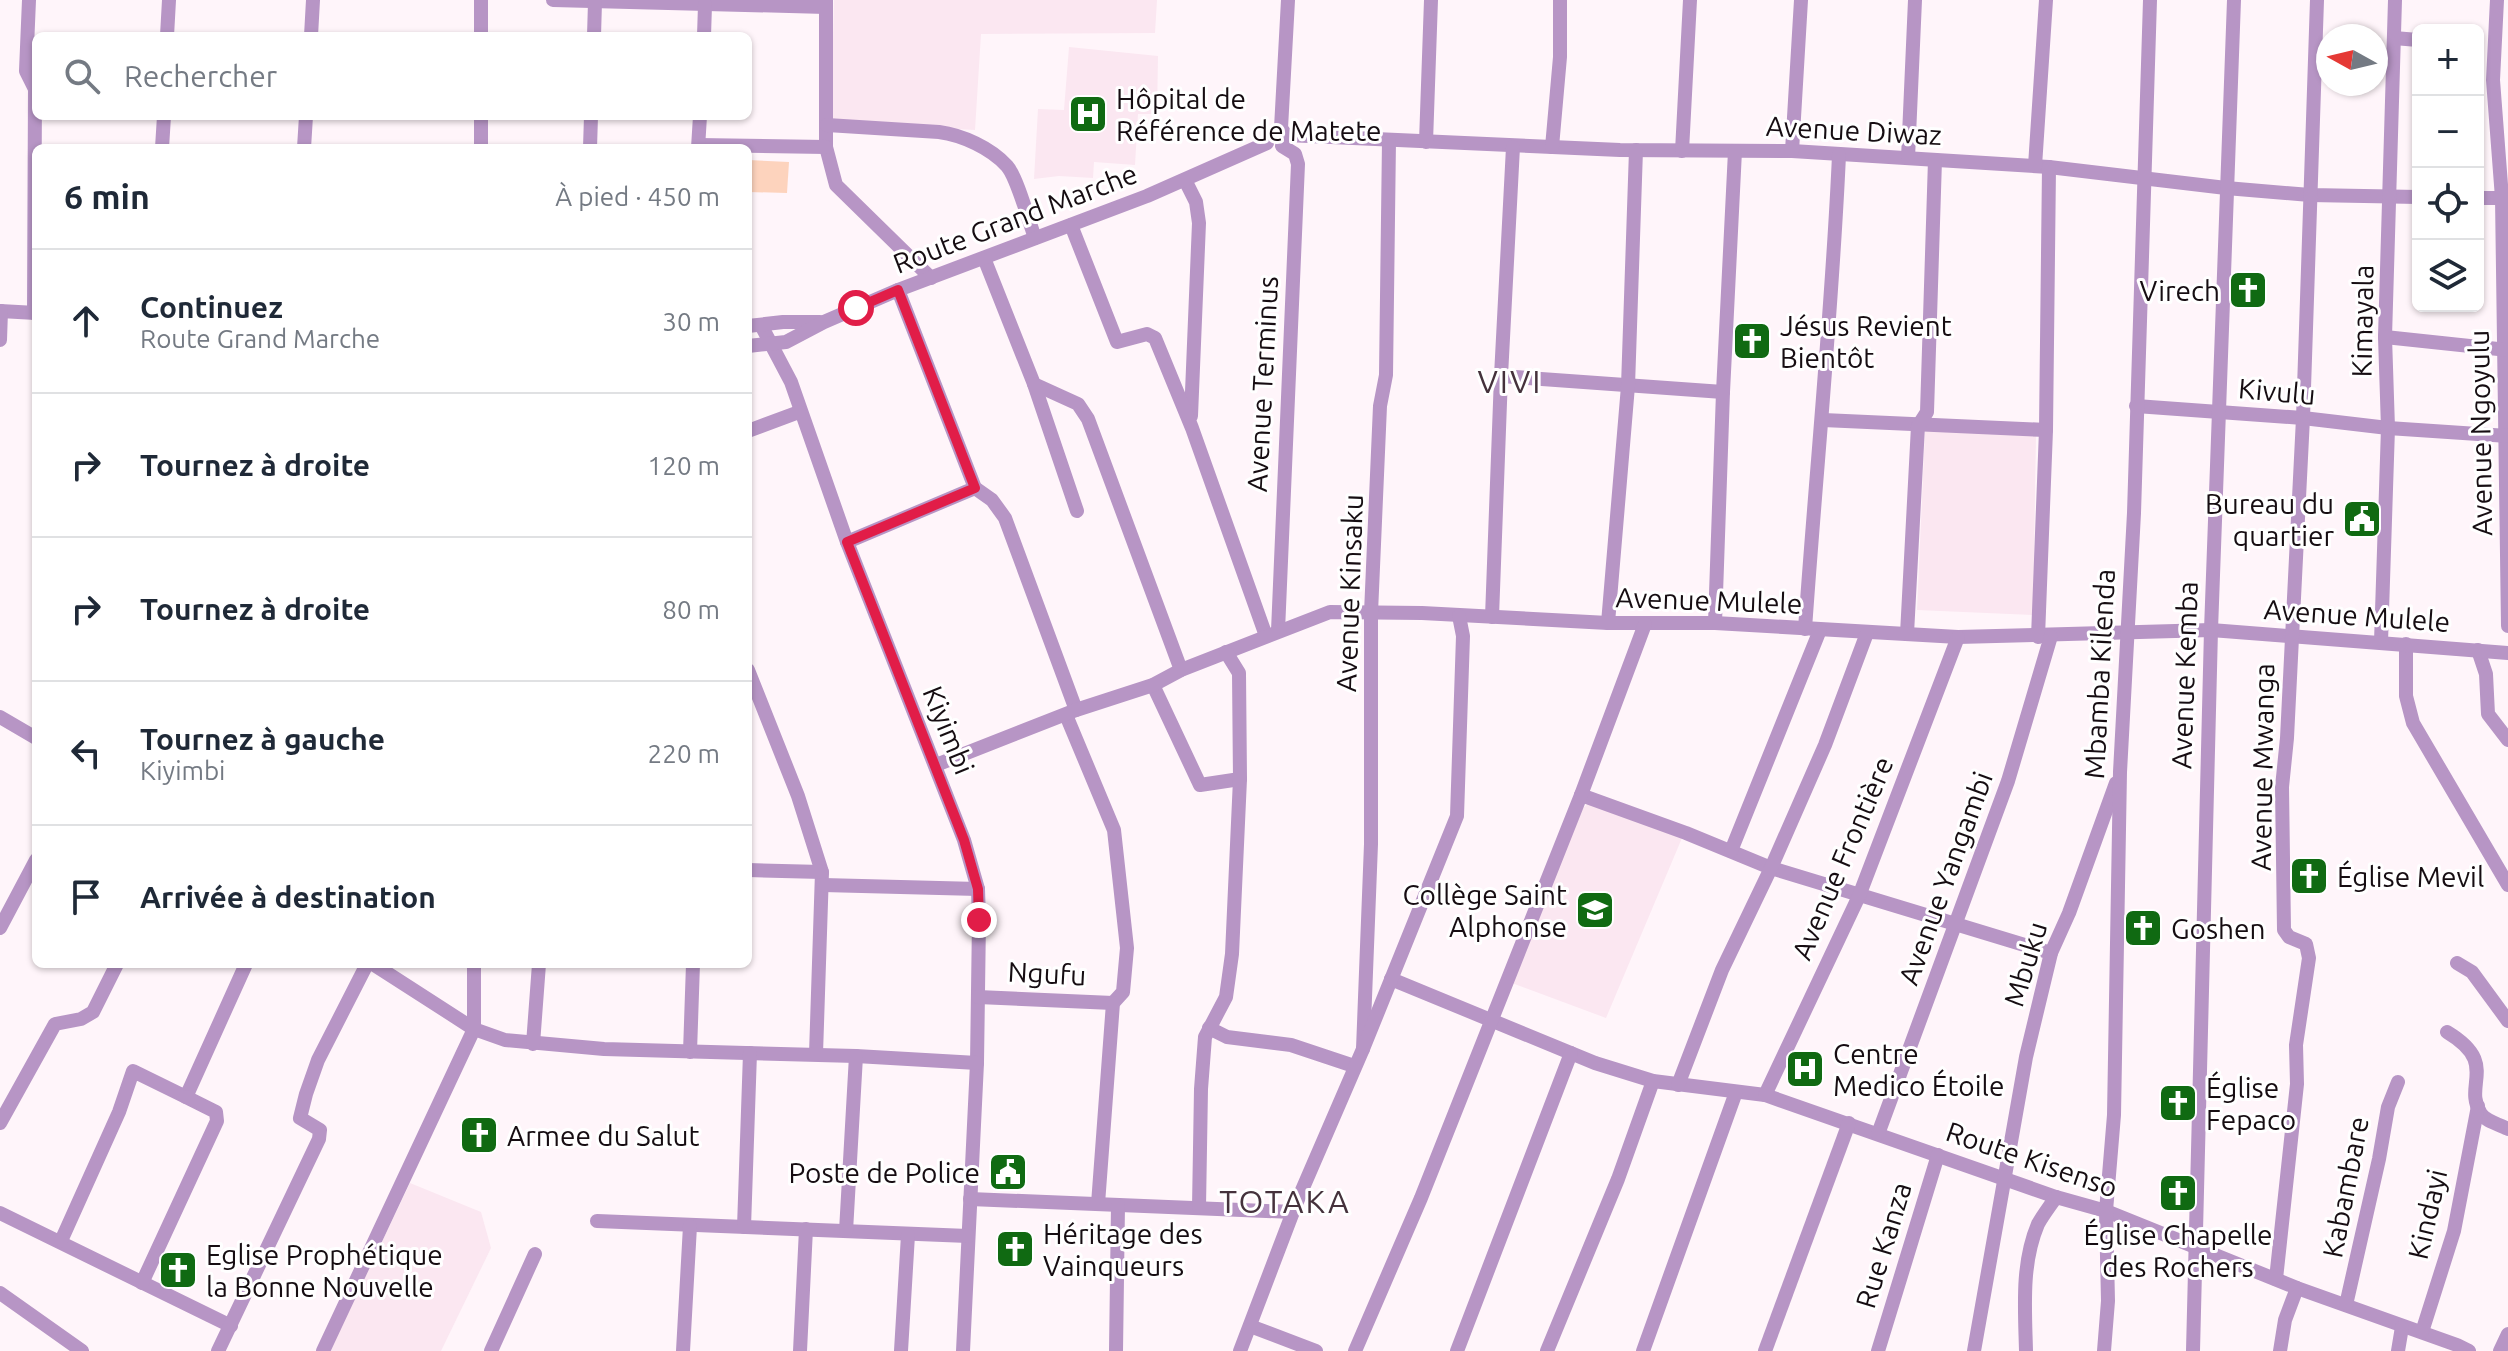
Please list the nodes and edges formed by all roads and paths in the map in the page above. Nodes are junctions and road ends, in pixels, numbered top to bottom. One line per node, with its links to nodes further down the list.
1 (29, 0): 30 (street)
2 (169, 0): 21 (street)
3 (313, 0): 22 (street)
4 (481, 0): 23 (street)
5 (553, 0): 18 (street)
6 (1288, 0): 38 (street, Avenue Terminus)
7 (1431, 0): 40 (street)
8 (1560, 0): 50 (street)
9 (1690, 0): 52 (street)
10 (1801, 0): 54 (street)
11 (1915, 0): 56 (street)
12 (2046, 0): 58 (street, Avenue Yangambi)
13 (2150, 0): 59 (street, Mbamba Kilenda)
14 (2234, 0): 61 (street, Avenue Kemba)
15 (2317, 0): 62 (street, Avenue Mwanga)
16 (2395, 0): 26 (street, Kimayala)
17 (2497, 0): 29 (street, Avenue Ngoyulu)
18 (595, 2): 20 (street); 24 (street)
19 (826, 4): 20 (street); 37 (street)
20 (705, 5): 25 (street)
21 (167, 32)
22 (311, 32)
23 (481, 32)
24 (594, 32)
25 (704, 32)
26 (2394, 38): 27 (street); 63 (street, Kimayala)
27 (2412, 40)
28 (2484, 44): 29 (street)
29 (2496, 45): 66 (street, Avenue Ngoyulu)
30 (32, 83)
31 (35, 120): 41 (street)
32 (164, 120): 42 (street)
33 (306, 120): 43 (street)
34 (481, 120): 44 (street)
35 (591, 120): 45 (street)
36 (700, 120): 46 (street)
37 (827, 125): 48 (street); 68 (street)
38 (1283, 136): 39 (street, Avenue Diwaz); 60 (street, Route Grand Marche); 111 (street, Avenue Terminus)
39 (1389, 140): 40 (street, Avenue Diwaz); 100 (street, Avenue Kinsaku)
40 (1426, 142): 49 (street, Avenue Diwaz)
41 (35, 144)
42 (162, 144)
43 (304, 144)
44 (481, 144)
45 (590, 144)
46 (698, 144)
47 (752, 146): 48 (street)
48 (826, 147): 70 (street)
49 (1513, 147): 50 (street, Avenue Diwaz); 82 (street)
50 (1552, 147): 51 (street, Avenue Diwaz)
51 (1636, 150): 52 (street, Avenue Diwaz); 84 (street)
52 (1682, 151): 53 (street, Avenue Diwaz)
53 (1735, 151): 54 (street, Avenue Diwaz); 85 (street)
54 (1792, 151): 55 (street, Avenue Diwaz)
55 (1839, 155): 56 (street, Avenue Diwaz); 90 (street)
56 (1908, 158): 57 (street, Avenue Diwaz)
57 (1935, 160): 58 (street, Avenue Diwaz); 91 (street)
58 (2042, 167): 59 (street, Avenue Diwaz); 95 (street, Avenue Yangambi)
59 (2145, 178): 61 (street, Avenue Diwaz); 86 (street, Mbamba Kilenda)
60 (1185, 180): 67 (street, Route Grand Marche); 92 (street)
61 (2226, 188): 62 (street, Avenue Diwaz); 88 (street, Avenue Kemba)
62 (2310, 195): 63 (street, Avenue Diwaz); 89 (street, Avenue Mwanga)
63 (2390, 196): 64 (street, Avenue Diwaz); 77 (street, Kimayala)
64 (2412, 197)
65 (2484, 198): 66 (street)
66 (2505, 198): 81 (street, Avenue Ngoyulu)
67 (1071, 225): 68 (street, Route Grand Marche); 92 (street)
68 (1035, 238): 69 (street, Route Grand Marche)
69 (984, 258): 70 (street, Route Grand Marche); 83 (street)
70 (931, 278): 71 (street, Route Grand Marche)
71 (898, 290): 75 (street, Route Grand Marche); 97 (street)
72 (1, 311): 73 (street); 78 (street)
73 (32, 313)
74 (783, 322): 75 (street, Route Grand Marche); 76 (street, Route Grand Marche); 79 (street, Kiyimbi)
75 (824, 322): 79 (street, Route Grand Marche)
76 (754, 326): 79 (street, Kiyimbi)
77 (2385, 337): 81 (street); 93 (street, Kimayala)
78 (0, 340)
79 (779, 344): 80 (street); 87 (street, Kiyimbi)
80 (752, 346)
81 (2507, 350): 96 (street, Avenue Ngoyulu)
82 (1501, 376): 84 (street); 102 (street)
83 (1034, 384): 98 (street); 121 (street)
84 (1628, 386): 85 (street); 103 (street)
85 (1723, 392): 104 (street)
86 (2136, 406): 88 (street, Kivulu); 110 (street, Mbamba Kilenda)
87 (799, 412): 94 (street); 99 (street, Kiyimbi)
88 (2219, 412): 89 (street, Kivulu); 108 (street, Avenue Kemba)
89 (2303, 418): 93 (street, Kivulu); 114 (street, Avenue Mwanga)
90 (1823, 420): 91 (street); 107 (street)
91 (1918, 426): 95 (street); 112 (street)
92 (1192, 428): 111 (street)
93 (2388, 428): 96 (street, Kivulu); 116 (street, Kimayala)
94 (752, 430)
95 (2046, 430): 113 (street, Avenue Yangambi)
96 (2507, 436): 106 (street, Avenue Ngoyulu)
97 (975, 488): 99 (street); 124 (street)
98 (1077, 511)
99 (847, 542): 128 (street, Kiyimbi)
100 (1371, 613): 101 (street, Avenue Mulele); 111 (street, Avenue Mulele); 160 (street, Avenue Kinsaku)
101 (1459, 616): 102 (street, Avenue Mulele); 151 (street)
102 (1492, 617): 103 (street, Avenue Mulele)
103 (1608, 623): 105 (street, Avenue Mulele)
104 (1715, 623): 105 (street, Avenue Mulele); 107 (street, Avenue Mulele)
105 (1645, 624): 131 (street)
106 (2508, 626)
107 (1813, 630): 109 (street, Avenue Mulele); 132 (street)
108 (2211, 630): 110 (street, Avenue Mulele); 114 (street, Avenue Mulele); 197 (street, Avenue Kemba)
109 (1867, 633): 112 (street, Avenue Mulele); 134 (street)
110 (2125, 633): 113 (street, Avenue Mulele); 129 (street, Mbamba Kilenda)
111 (1272, 634): 119 (street, Avenue Mulele)
112 (1907, 634): 115 (street, Avenue Mulele)
113 (2044, 636): 115 (street, Avenue Mulele); 140 (street, Avenue Yangambi)
114 (2291, 636): 116 (street, Avenue Mulele); 199 (street, Avenue Mwanga)
115 (1958, 637): 139 (street, Avenue Frontière)
116 (2381, 642): 117 (street, Avenue Mulele)
117 (2406, 644): 118 (street, Avenue Mulele); 137 (street)
118 (2478, 650): 120 (street, Avenue Mulele); 127 (street)
119 (1226, 652): 121 (street, Avenue Mulele); 130 (street)
120 (2508, 653)
121 (1181, 670): 123 (street, Avenue Mulele)
122 (752, 680): 136 (street)
123 (1153, 685): 124 (street, Avenue Mulele); 130 (street)
124 (1071, 712): 128 (street, Avenue Mulele); 153 (street)
125 (0, 717): 126 (street)
126 (32, 736)
127 (2508, 740)
128 (936, 765): 138 (street, Kiyimbi)
129 (2120, 772): 142 (street, Mbuku); 186 (street, Mbamba Kilenda)
130 (1240, 779): 156 (street)
131 (1581, 795): 132 (street); 154 (street)
132 (1731, 851): 134 (street)
133 (32, 868): 141 (street)
134 (1771, 868): 139 (street); 170 (street)
135 (752, 870): 136 (street)
136 (822, 878): 138 (street); 164 (street)
137 (2508, 885)
138 (978, 889): 152 (street, Kiyimbi)
139 (1859, 896): 140 (street); 172 (street, Avenue Frontière)
140 (1956, 924): 142 (street); 178 (street, Avenue Yangambi)
141 (0, 928)
142 (2051, 953): 180 (street, Mbuku)
143 (2457, 963): 155 (street)
144 (115, 968): 175 (street)
145 (244, 968): 173 (street)
146 (368, 968): 204 (street)
147 (376, 968): 157 (street)
148 (474, 968): 157 (street)
149 (539, 968): 159 (street)
150 (693, 968): 161 (street)
151 (1391, 979): 154 (street, Route Kisenso); 160 (street)
152 (978, 997): 153 (street, Ngufu); 166 (street, Kiyimbi)
153 (1113, 1003): 183 (street)
154 (1489, 1021): 163 (street, Route Kisenso); 221 (street)
155 (2508, 1021)
156 (1209, 1028): 167 (street); 185 (street)
157 (474, 1029): 159 (street); 212 (street)
158 (2447, 1032): 174 (street, Kindayi)
159 (533, 1044): 161 (street)
160 (1363, 1049): 167 (street)
161 (690, 1052): 162 (street)
162 (750, 1053): 164 (street); 191 (street)
163 (1571, 1053): 168 (street, Route Kisenso); 222 (street)
164 (816, 1054): 165 (street)
165 (856, 1056): 166 (street); 193 (street)
166 (977, 1063): 182 (street, Kiyimbi)
167 (1354, 1066): 187 (street)
168 (1653, 1081): 170 (street, Route Kisenso); 223 (street)
169 (2398, 1082): 203 (street, Kabambare)
170 (1678, 1085): 171 (street, Route Kisenso)
171 (1736, 1092): 172 (street, Route Kisenso); 224 (street)
172 (1765, 1095): 176 (street, Route Kisenso)
173 (186, 1097): 196 (street); 200 (street)
174 (2478, 1106): 177 (street); 207 (street, Kindayi)
175 (0, 1123)
176 (1849, 1123): 178 (street, Route Kisenso); 225 (street)
177 (2508, 1129)
178 (1878, 1134): 179 (street, Route Kisenso)
179 (1938, 1155): 180 (street, Route Kisenso); 226 (street, Rue Kanza)
180 (2006, 1179): 181 (street, Route Kisenso); 227 (street, Mbuku)
181 (2056, 1197): 186 (street, Route Kisenso); 228 (street)
182 (970, 1199): 183 (street); 195 (street, Kiyimbi)
183 (1098, 1204): 184 (street)
184 (1118, 1205): 185 (street); 218 (street)
185 (1199, 1207): 187 (street)
186 (2106, 1211): 197 (street, Route Kisenso); 229 (street, Mbamba Kilenda)
187 (1293, 1212): 205 (street)
188 (0, 1213): 196 (street)
189 (597, 1221): 190 (street)
190 (690, 1226): 191 (street); 214 (street)
191 (744, 1227): 192 (street)
192 (806, 1229): 193 (street); 215 (street)
193 (846, 1231): 194 (street)
194 (908, 1235): 195 (street); 216 (street)
195 (968, 1236): 217 (street, Kiyimbi)
196 (61, 1241): 200 (street)
197 (2197, 1248): 199 (street, Route Kisenso); 230 (street, Avenue Kemba)
198 (535, 1254): 213 (street)
199 (2276, 1279): 201 (street, Route Kisenso)
200 (142, 1283): 204 (street)
201 (2297, 1288): 203 (street, Route Kisenso); 231 (street)
202 (0, 1293): 210 (street)
203 (2346, 1305): 206 (street, Route Kisenso)
204 (231, 1326): 211 (street)
205 (1250, 1326): 219 (street); 220 (street)
206 (2402, 1327): 207 (street, Route Kisenso); 232 (street)
207 (2422, 1332): 209 (street, Route Kisenso)
208 (2508, 1334): 233 (street)
209 (2460, 1349)
210 (82, 1351)
211 (218, 1351)
212 (323, 1351)
213 (491, 1351)
214 (683, 1351)
215 (800, 1351)
216 (901, 1351)
217 (963, 1351)
218 (1116, 1351)
219 (1240, 1351)
220 (1316, 1351)
221 (1355, 1351)
222 (1457, 1351)
223 (1547, 1351)
224 (1643, 1351)
225 (1765, 1351)
226 (1878, 1351)
227 (1974, 1351)
228 (2026, 1351)
229 (2104, 1351)
230 (2193, 1351)
231 (2280, 1351)
232 (2398, 1351)
233 (2500, 1351)

